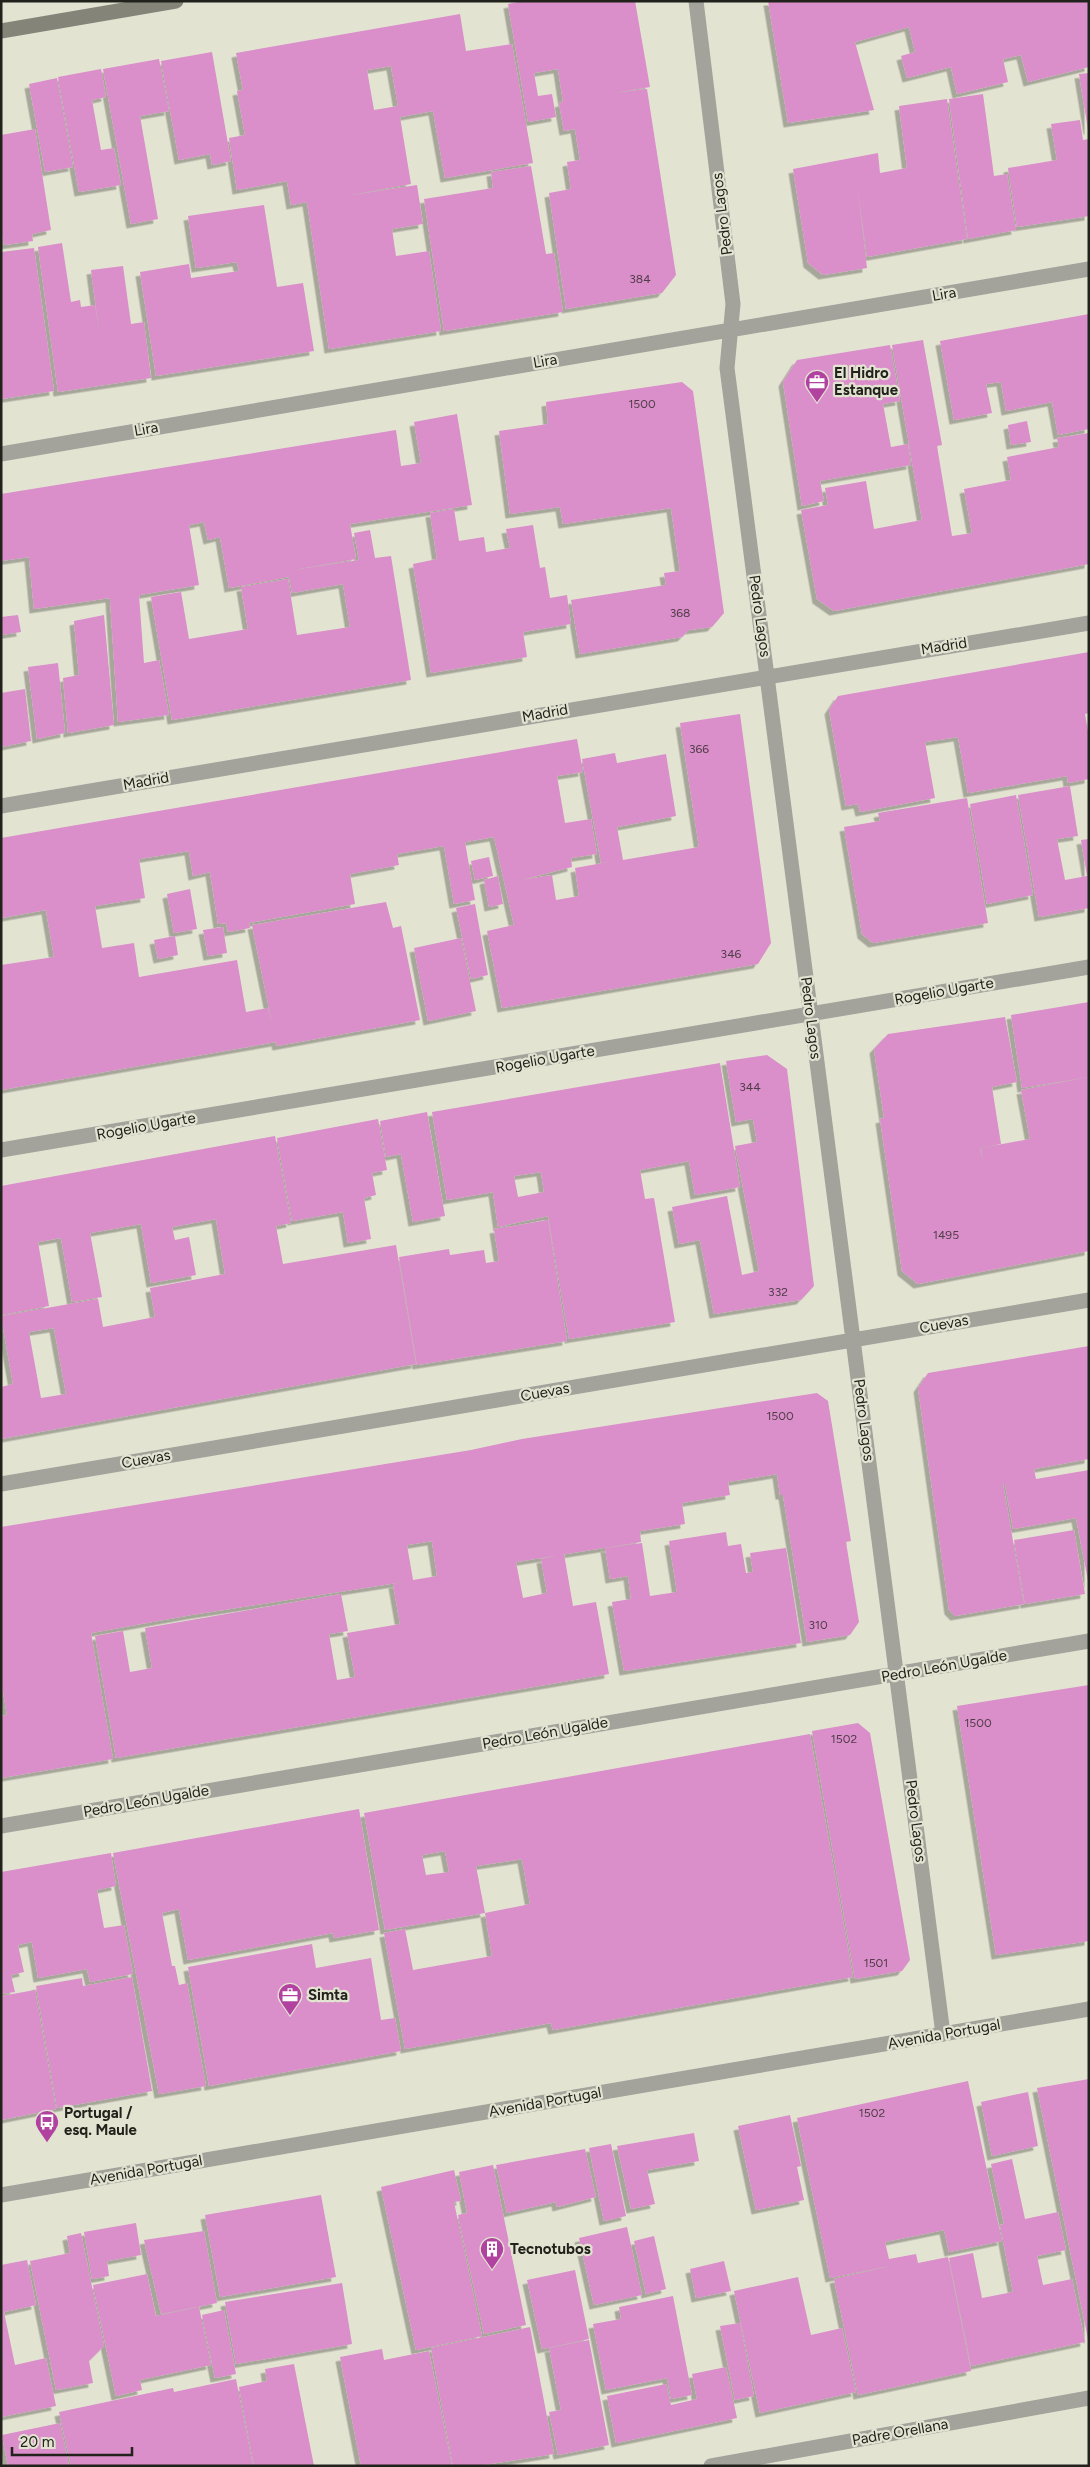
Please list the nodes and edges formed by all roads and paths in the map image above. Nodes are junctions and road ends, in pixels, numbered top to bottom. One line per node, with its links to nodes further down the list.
1 (176, 1): 3 (main road)
2 (696, 1): 5 (street, Pedro Lagos)
3 (1, 31)
4 (1089, 269): 5 (street, Lira)
5 (730, 330): 6 (street, Lira); 8 (street, Pedro Lagos)
6 (1, 454)
7 (1089, 623): 8 (street, Madrid)
8 (767, 675): 9 (street, Madrid); 11 (street, Pedro Lagos)
9 (1, 806)
10 (1089, 967): 11 (street, Rogelio Ugarte)
11 (810, 1014): 12 (street, Rogelio Ugarte); 14 (street, Pedro Lagos)
12 (1, 1150)
13 (1089, 1300): 14 (street, Cuevas)
14 (853, 1340): 15 (street, Cuevas); 17 (street, Pedro Lagos)
15 (1, 1484)
16 (1089, 1641): 17 (street, Pedro León Ugalde)
17 (897, 1674): 18 (street, Pedro León Ugalde); 20 (street, Pedro Lagos)
18 (1, 1826)
19 (1089, 2010): 20 (street, Avenida Portugal)
20 (943, 2034): 21 (street, Avenida Portugal)
21 (1, 2195)
22 (1089, 2398): 23 (street, Padre Orellana)
23 (711, 2466)

